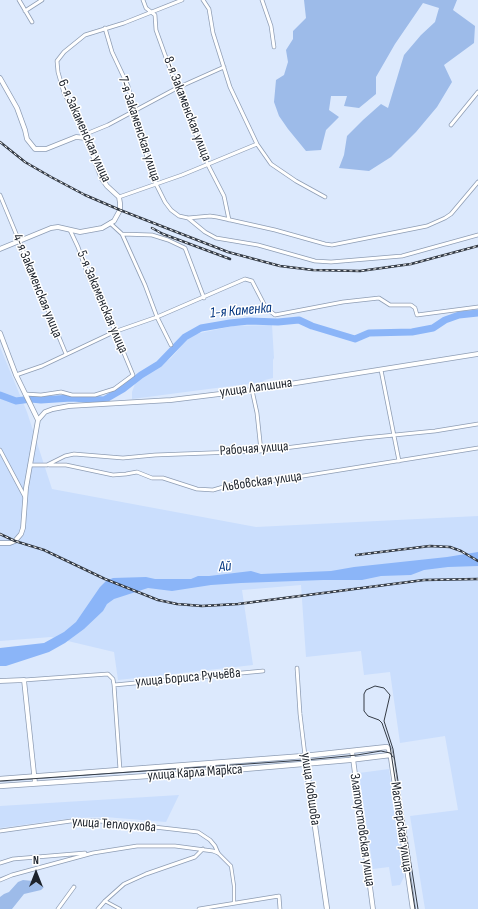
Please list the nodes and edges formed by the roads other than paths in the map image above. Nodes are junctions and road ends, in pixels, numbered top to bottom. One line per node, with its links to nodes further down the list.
1 (18, 0): 7 (street)
2 (42, 0): 7 (street)
3 (143, 0): 8 (street, 8-я Закаменская улица)
4 (182, 0): 8 (street)
5 (202, 0): 12 (street)
6 (262, 0): 11 (street)
7 (26, 11): 9 (street)
8 (152, 11): 10 (street); 14 (street, 8-я Закаменская улица)
9 (32, 22)
10 (105, 28): 16 (street, 7-я Закаменская улица); 18 (street, 6-я Закаменская улица)
11 (274, 47)
12 (224, 67): 14 (street); 19 (street)
13 (0, 78): 18 (street)
14 (177, 88): 16 (street); 20 (street, 8-я Закаменская улица)
15 (478, 92): 17 (street)
16 (135, 110): 18 (street); 22 (street, 7-я Закаменская улица)
17 (451, 125)
18 (86, 136): 24 (street, 6-я Закаменская улица)
19 (257, 144): 20 (street); 25 (street)
20 (208, 165): 22 (street); 27 (street, 8-я Закаменская улица)
21 (478, 182): 27 (street)
22 (156, 184): 24 (street); 26 (street, 7-я Закаменская улица)
23 (0, 195): 32 (street, 4-я Закаменская улица)
24 (120, 197): 28 (street)
25 (325, 197)
26 (188, 218): 27 (street); 31 (street, 7-я Закаменская улица)
27 (229, 220)
28 (110, 223): 29 (street); 30 (street)
29 (70, 230): 32 (street); 37 (street, 5-я Закаменская улица)
30 (122, 234): 34 (street); 36 (street)
31 (478, 235)
32 (19, 241): 33 (street); 40 (street, 4-я Закаменская улица)
33 (0, 249)
34 (204, 298): 35 (street); 36 (street)
35 (478, 307)
36 (157, 317): 37 (street); 39 (street)
37 (114, 332): 40 (street); 45 (street, 5-я Закаменская улица)
38 (0, 333): 43 (street)
39 (171, 345)
40 (66, 354): 43 (street)
41 (478, 354): 42 (street, улица Лапшина)
42 (381, 370): 44 (street, улица Лапшина); 48 (street)
43 (16, 375): 45 (street)
44 (252, 390): 46 (street, улица Лапшина); 51 (street)
45 (25, 394): 46 (street)
46 (38, 420): 54 (street)
47 (478, 424): 48 (street, Рабочая улица)
48 (394, 435): 51 (street, Рабочая улица); 52 (street)
49 (478, 448): 52 (street, Львовская улица)
50 (0, 450): 55 (street)
51 (261, 451): 53 (street, Рабочая улица)
52 (399, 461): 53 (street, Львовская улица)
53 (47, 464): 54 (street, Рабочая улица)
54 (30, 465): 55 (street)
55 (25, 497): 56 (street)
56 (0, 543)
57 (297, 668): 65 (street, улица Ковшова)
58 (263, 671): 61 (street, улица Бориса Ручьёва)
59 (24, 680): 60 (street); 61 (street); 69 (street)
60 (0, 681)
61 (114, 685): 68 (street)
62 (387, 747): 63 (main road, улица Карла Маркса); 64 (main road, Мастерская улица)
63 (352, 751): 65 (main road, улица Карла Маркса); 66 (street, Златоустовская улица)
64 (390, 755): 66 (main road, улица Карла Маркса); 90 (main road, Мастерская улица)
65 (304, 756): 67 (street, улица Ковшова); 68 (main road, улица Карла Маркса)
66 (353, 760): 67 (main road, улица Карла Маркса); 89 (street, Златоустовская улица)
67 (306, 764): 71 (main road, улица Карла Маркса); 88 (main road, улица Ковшова)
68 (120, 770): 69 (main road, улица Карла Маркса)
69 (34, 777): 70 (main road, улица Карла Маркса); 71 (street)
70 (0, 779)
71 (35, 783): 72 (main road, улица Карла Маркса)
72 (0, 786)
73 (0, 830): 76 (street, улица Теплоухова)
74 (203, 849): 75 (street); 76 (street); 80 (street)
75 (93, 853): 77 (street); 78 (street)
76 (218, 853): 81 (street)
77 (0, 863)
78 (0, 880)
79 (74, 887): 82 (street)
80 (105, 901): 83 (street); 84 (street)
81 (234, 903): 85 (street); 86 (street); 87 (street)
82 (58, 909)
83 (98, 909)
84 (120, 909)
85 (200, 909)
86 (235, 909)
87 (280, 909)
88 (327, 909)
89 (373, 909)
90 (414, 909)

